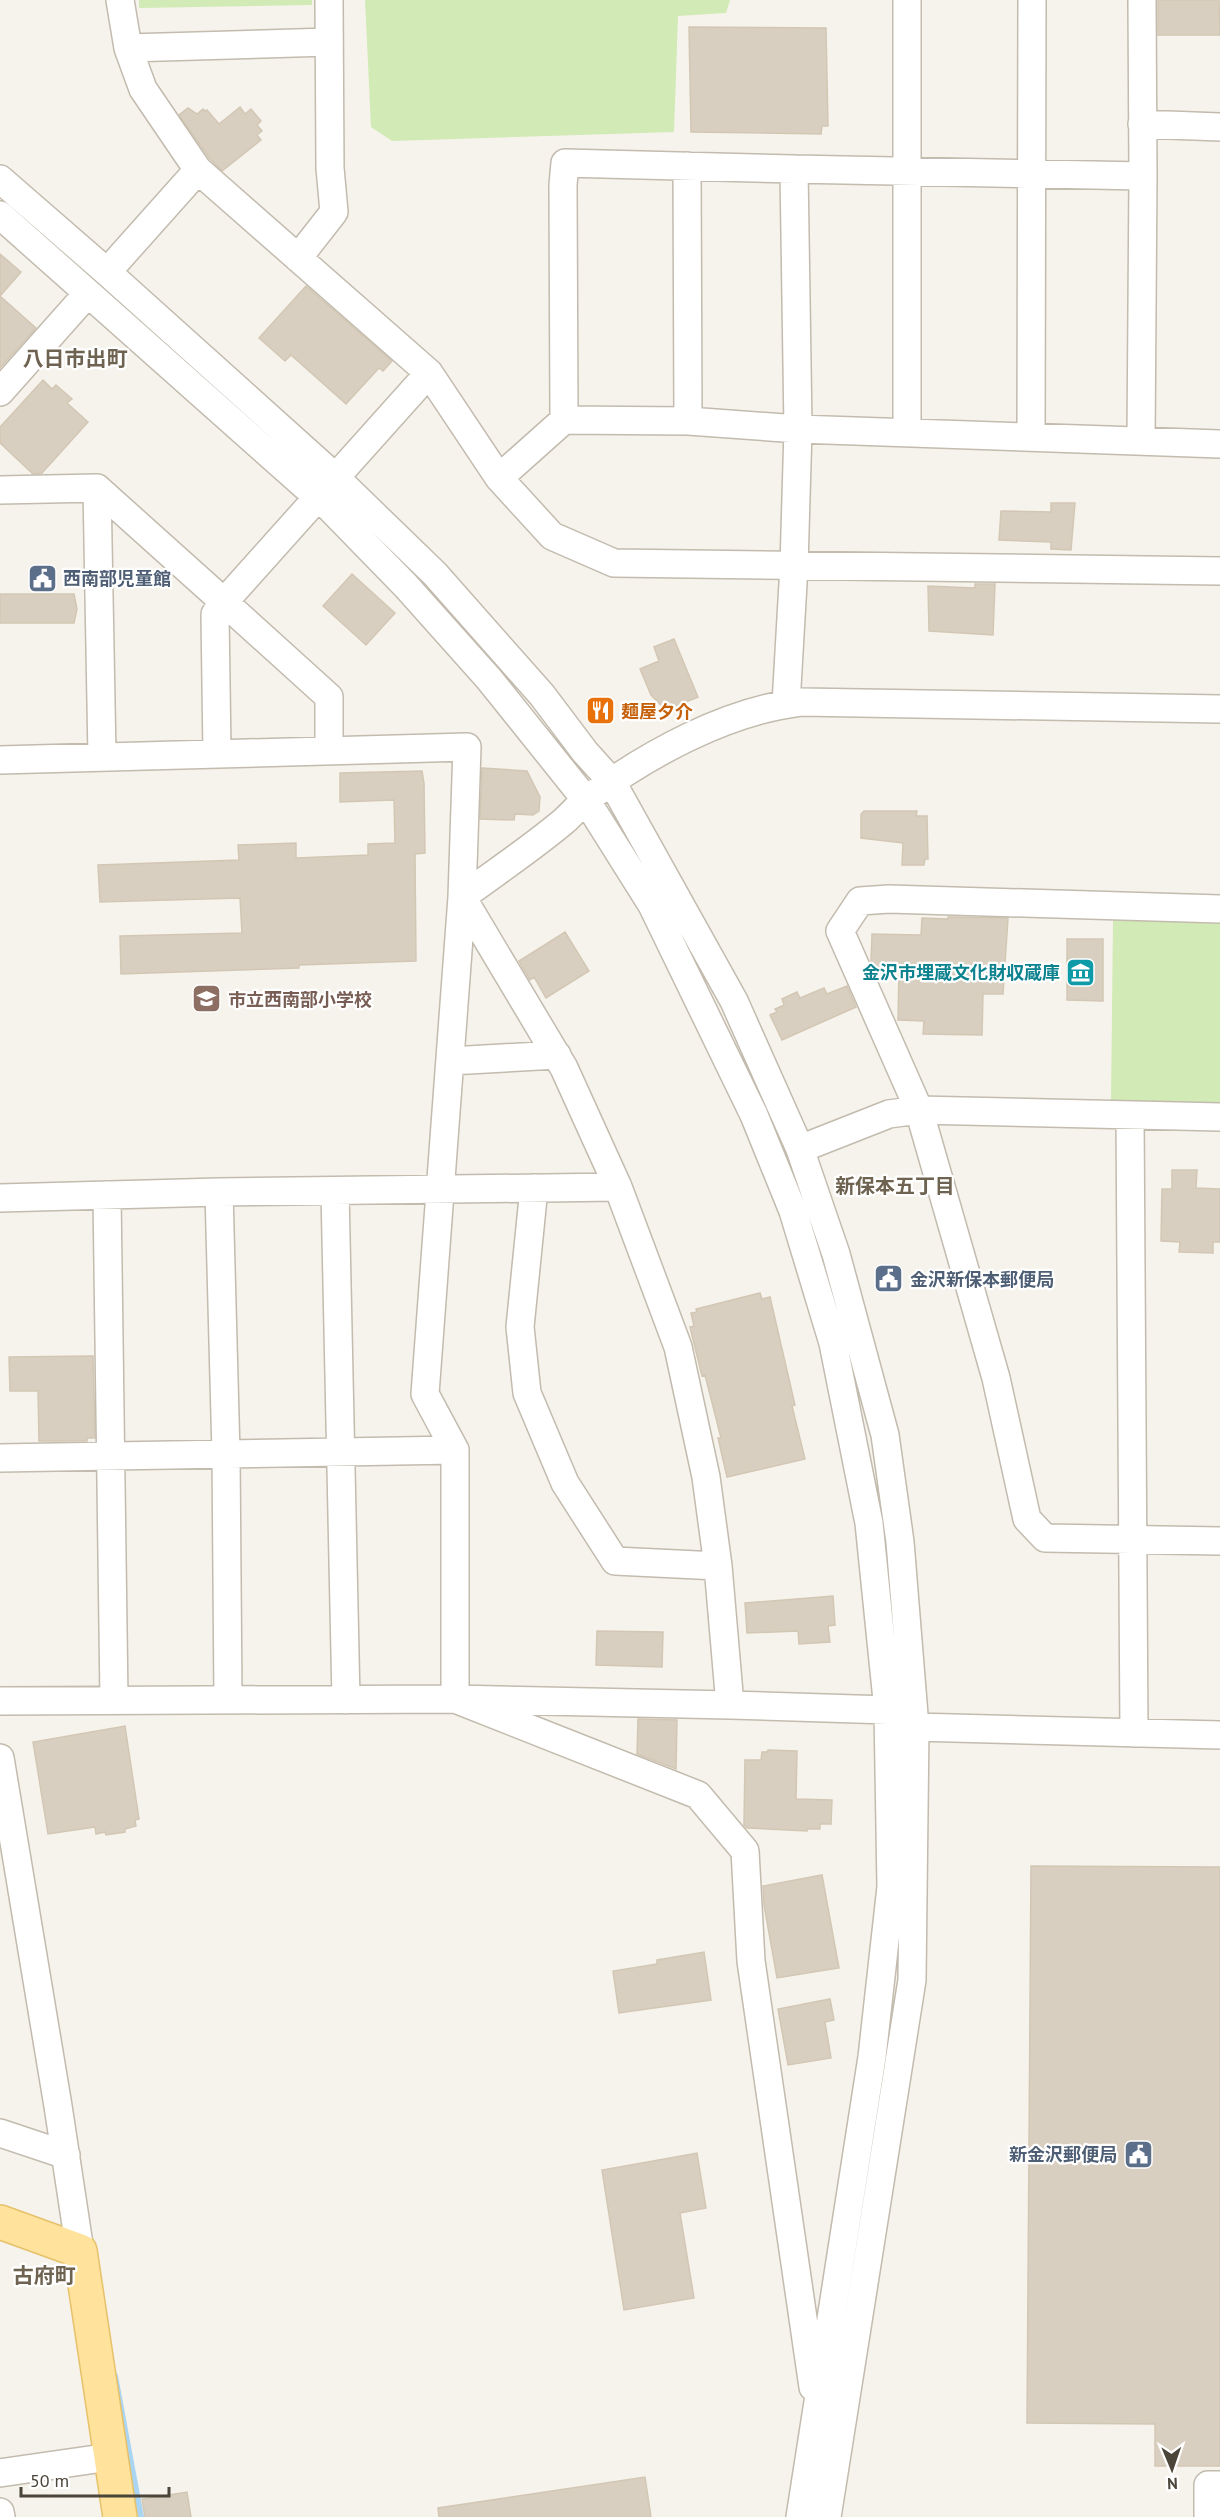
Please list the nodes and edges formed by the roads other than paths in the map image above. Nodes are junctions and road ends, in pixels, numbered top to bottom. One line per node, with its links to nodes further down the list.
1 (120, 0): 7 (street)
2 (329, 0): 6 (street)
3 (908, 0): 13 (street)
4 (1032, 0): 14 (street)
5 (1142, 0): 8 (street)
6 (329, 42): 7 (street); 18 (street)
7 (128, 48): 12 (street)
8 (1142, 124): 9 (street); 15 (street)
9 (1220, 127)
10 (687, 166): 11 (street); 23 (street); 24 (street)
11 (794, 169): 13 (street); 25 (street)
12 (198, 171): 18 (street); 19 (street)
13 (907, 171): 14 (street); 26 (street)
14 (1031, 174): 15 (street); 27 (street)
15 (1143, 176): 28 (street)
16 (0, 179): 19 (street)
17 (0, 214): 20 (street)
18 (298, 258): 21 (street)
19 (107, 272): 30 (street)
20 (88, 293): 22 (street); 34 (street)
21 (429, 373): 30 (street); 31 (street)
22 (0, 392)
23 (564, 420): 24 (street); 31 (street)
24 (688, 421): 25 (street)
25 (798, 429): 26 (street); 35 (street)
26 (907, 433): 27 (street)
27 (1031, 437): 28 (street)
28 (1141, 441): 29 (street)
29 (1220, 444)
30 (335, 477): 34 (street); 44 (street)
31 (499, 478): 35 (street)
32 (97, 488): 33 (street); 37 (street); 42 (street)
33 (0, 490)
34 (319, 498): 37 (street); 45 (street)
35 (794, 566): 36 (street); 38 (street)
36 (1220, 571)
37 (224, 602): 40 (street); 41 (street)
38 (786, 704): 39 (street); 44 (street)
39 (1220, 709)
40 (329, 751): 41 (street); 46 (street)
41 (217, 753): 42 (street)
42 (102, 756): 43 (street)
43 (0, 760)
44 (612, 782): 45 (street); 53 (street)
45 (586, 800): 46 (street); 75 (street)
46 (462, 897): 48 (street); 49 (street)
47 (1220, 909): 50 (street)
48 (557, 1055): 49 (street); 54 (street)
49 (450, 1060): 56 (street)
50 (919, 1110): 51 (street); 53 (street); 66 (street)
51 (1130, 1115): 52 (street); 66 (street)
52 (1220, 1117)
53 (800, 1149): 76 (street)
54 (618, 1187): 55 (street); 68 (street)
55 (534, 1188): 56 (street); 68 (street)
56 (441, 1189): 57 (street); 61 (street)
57 (335, 1191): 58 (street); 62 (street)
58 (219, 1192): 59 (street); 63 (street)
59 (107, 1195): 60 (street); 64 (street)
60 (0, 1198)
61 (455, 1450): 62 (street); 69 (street)
62 (341, 1452): 63 (street); 72 (street)
63 (226, 1454): 64 (street); 71 (street)
64 (110, 1456): 65 (street); 70 (street)
65 (0, 1458)
66 (1133, 1540): 67 (street); 77 (street)
67 (1220, 1541)
68 (718, 1566): 74 (street)
69 (455, 1699): 72 (street); 74 (street); 84 (street)
70 (114, 1700): 71 (street); 73 (street)
71 (228, 1700): 72 (street)
72 (346, 1700)
73 (0, 1701)
74 (730, 1705): 75 (street)
75 (888, 1710): 76 (street); 84 (street)
76 (915, 1727): 77 (street); 92 (street)
77 (1134, 1734): 78 (street)
78 (1220, 1735)
79 (0, 1758): 81 (street)
80 (0, 2133): 81 (street)
81 (66, 2155): 83 (street)
82 (0, 2223): 83 (main road)
83 (80, 2251): 85 (main road)
84 (817, 2417): 91 (street)
85 (110, 2457): 86 (street); 90 (main road)
86 (0, 2473)
87 (1220, 2485): 93 (street)
88 (0, 2512): 89 (street)
89 (1, 2517)
90 (120, 2517)
91 (800, 2517)
92 (827, 2517)
93 (1208, 2517)

